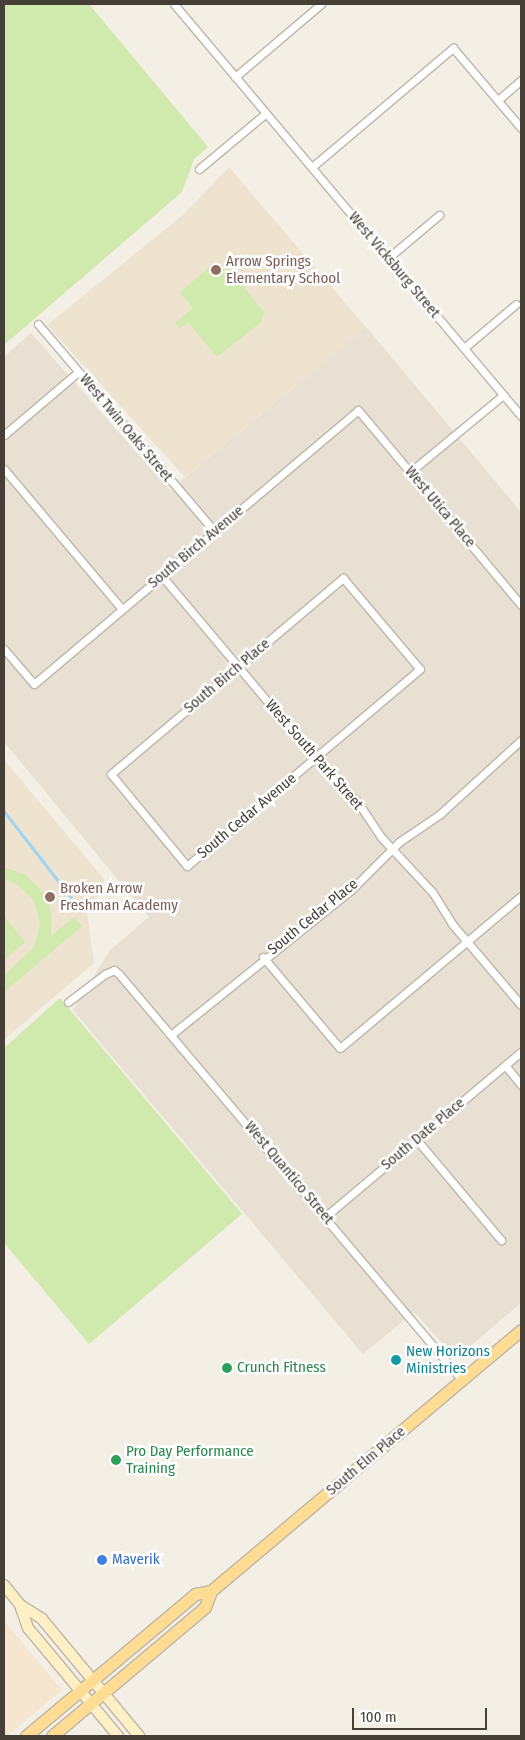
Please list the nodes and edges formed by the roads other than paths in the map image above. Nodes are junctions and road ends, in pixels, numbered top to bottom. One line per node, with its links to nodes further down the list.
1 (174, 4): 3 (street, West Vicksburg Street)
2 (321, 4): 3 (street)
3 (235, 77): 6 (street, West Vicksburg Street)
4 (521, 80): 5 (street)
5 (498, 100): 7 (street); 8 (street)
6 (266, 113): 8 (street, West Vicksburg Street); 9 (street)
7 (521, 128)
8 (312, 168): 11 (street, West Vicksburg Street)
9 (199, 169)
10 (439, 215): 11 (street)
11 (388, 258): 14 (street, West Vicksburg Street)
12 (516, 304): 14 (street)
13 (38, 324): 15 (street, West Twin Oaks Street)
14 (464, 348): 16 (street, West Vicksburg Street)
15 (78, 372): 19 (street); 22 (street, West Twin Oaks Street)
16 (503, 395): 18 (street, West Vicksburg Street); 21 (street)
17 (358, 410): 21 (street, West Utica Place); 22 (street, South Birch Avenue)
18 (521, 416)
19 (4, 435)
20 (4, 470): 25 (street)
21 (410, 472): 24 (street, West Utica Place)
22 (214, 531): 23 (street, South Birch Avenue)
23 (162, 575): 25 (street, South Birch Avenue); 27 (street, West South Park Street)
24 (521, 605)
25 (122, 609): 26 (street, South Birch Avenue)
26 (4, 648)
27 (238, 667): 28 (street, South Birch Place); 30 (street, West South Park Street); 32 (street, South Birch Place)
28 (420, 669): 30 (street, South Cedar Avenue)
29 (521, 740): 31 (street, South Cedar Place)
30 (315, 758): 31 (street, West South Park Street); 32 (street, South Cedar Avenue)
31 (391, 850): 34 (street, West South Park Street); 35 (street, South Cedar Place)
32 (187, 866)
33 (521, 896): 34 (street)
34 (468, 942): 35 (street); 37 (street, West South Park Street)
35 (263, 957): 38 (street, South Cedar Place)
36 (68, 1002): 38 (street, West Quantico Street)
37 (521, 1005)
38 (172, 1034): 43 (street, West Quantico Street)
39 (521, 1052): 40 (street, South Date Place)
40 (505, 1065): 41 (street); 42 (street, South Date Place)
41 (521, 1085)
42 (416, 1140): 43 (street, South Date Place); 44 (street)
43 (326, 1216): 46 (street, West Quantico Street)
44 (500, 1240)
45 (521, 1330): 46 (main road, South Elm Place)
46 (462, 1380): 48 (main road, South Elm Place)
47 (4, 1586): 49 (main road)
48 (211, 1591): 50 (main road, South Elm Place); 52 (main road, South Elm Place)
49 (20, 1605): 50 (main road); 51 (main road)
50 (92, 1681): 51 (main road, South Elm Place); 52 (main road)
51 (80, 1691): 53 (main road); 54 (main road, South Elm Place)
52 (102, 1694): 53 (main road, South Elm Place); 57 (main road)
53 (90, 1704): 55 (main road, South Elm Place); 56 (main road)
54 (26, 1736)
55 (52, 1736)
56 (118, 1736)
57 (139, 1736)

